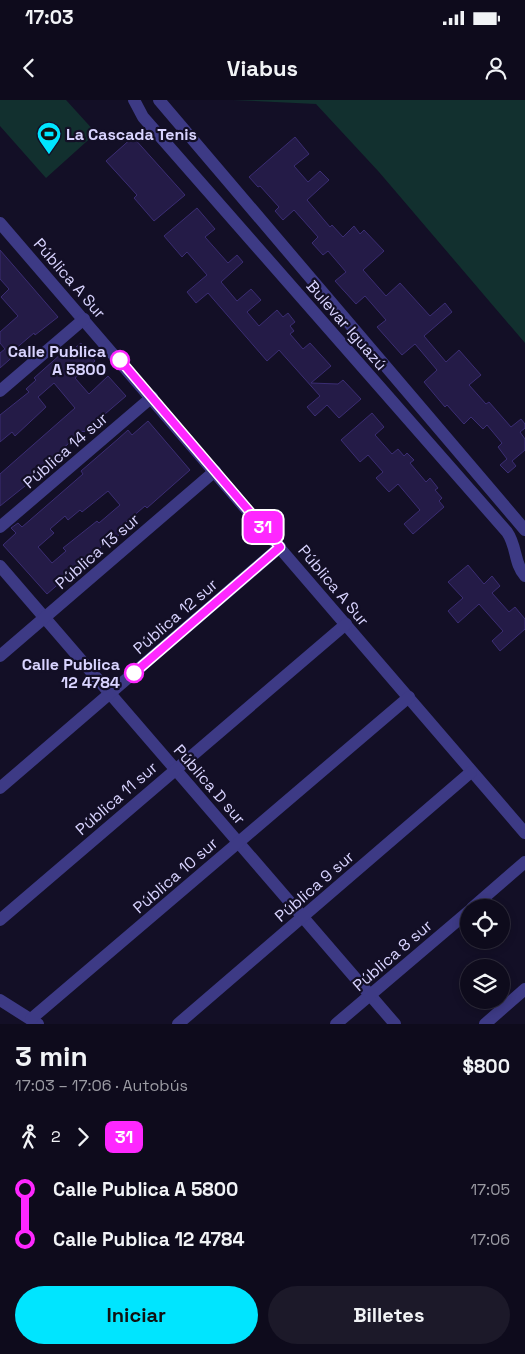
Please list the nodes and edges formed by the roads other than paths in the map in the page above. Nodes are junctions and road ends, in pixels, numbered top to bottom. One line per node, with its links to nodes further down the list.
1 (134, 100): 4 (street, Bulevar Iguazú)
2 (159, 100): 3 (street, Bulevar Iguazú)
3 (174, 119): 4 (street); 6 (street, Bulevar Iguazú)
4 (158, 133): 8 (street, Bulevar Iguazú)
5 (0, 222): 7 (street, Pública A Sur)
6 (339, 312): 8 (street); 13 (street, Bulevar Iguazú)
7 (84, 319): 9 (street); 10 (street, Pública A Sur)
8 (325, 325): 14 (street, Bulevar Iguazú)
9 (0, 390)
10 (152, 397): 11 (street, Pública A Sur); 12 (street, Pública 14 sur)
11 (215, 471): 15 (street, Pública A Sur); 18 (street, Pública 13 sur)
12 (0, 527)
13 (524, 528): 14 (street)
14 (507, 532): 17 (street, Bulevar Iguazú)
15 (280, 547): 19 (street, Pública A Sur); 21 (street, Pública 12 sur)
16 (0, 566): 18 (street, Pública D sur)
17 (525, 576)
18 (44, 618): 20 (street, Pública 13 sur); 21 (street, Pública D sur)
19 (346, 624): 22 (street, Pública A Sur); 23 (street, Pública 11 sur)
20 (0, 656)
21 (110, 694): 23 (street, Pública D sur); 25 (street, Pública 12 sur)
22 (409, 697): 24 (street, Pública A Sur); 27 (street, Pública 10 sur)
23 (175, 769): 27 (street, Pública D sur); 32 (street, Pública 11 sur)
24 (471, 772): 26 (street, Pública A Sur); 30 (street, Pública 9 sur)
25 (0, 788)
26 (525, 833)
27 (238, 842): 30 (street, Pública D sur); 36 (street, Pública 10 sur)
28 (525, 862): 29 (street)
29 (482, 899)
30 (303, 917): 34 (street, Pública D sur); 37 (street, Pública 9 sur)
31 (460, 918): 34 (street, Pública 8 sur)
32 (0, 920)
33 (525, 990): 40 (street)
34 (370, 995): 38 (street, Pública 8 sur); 39 (street, Pública D sur)
35 (0, 1000): 36 (street)
36 (35, 1022)
37 (178, 1024)
38 (336, 1024)
39 (396, 1024)
40 (484, 1024)

